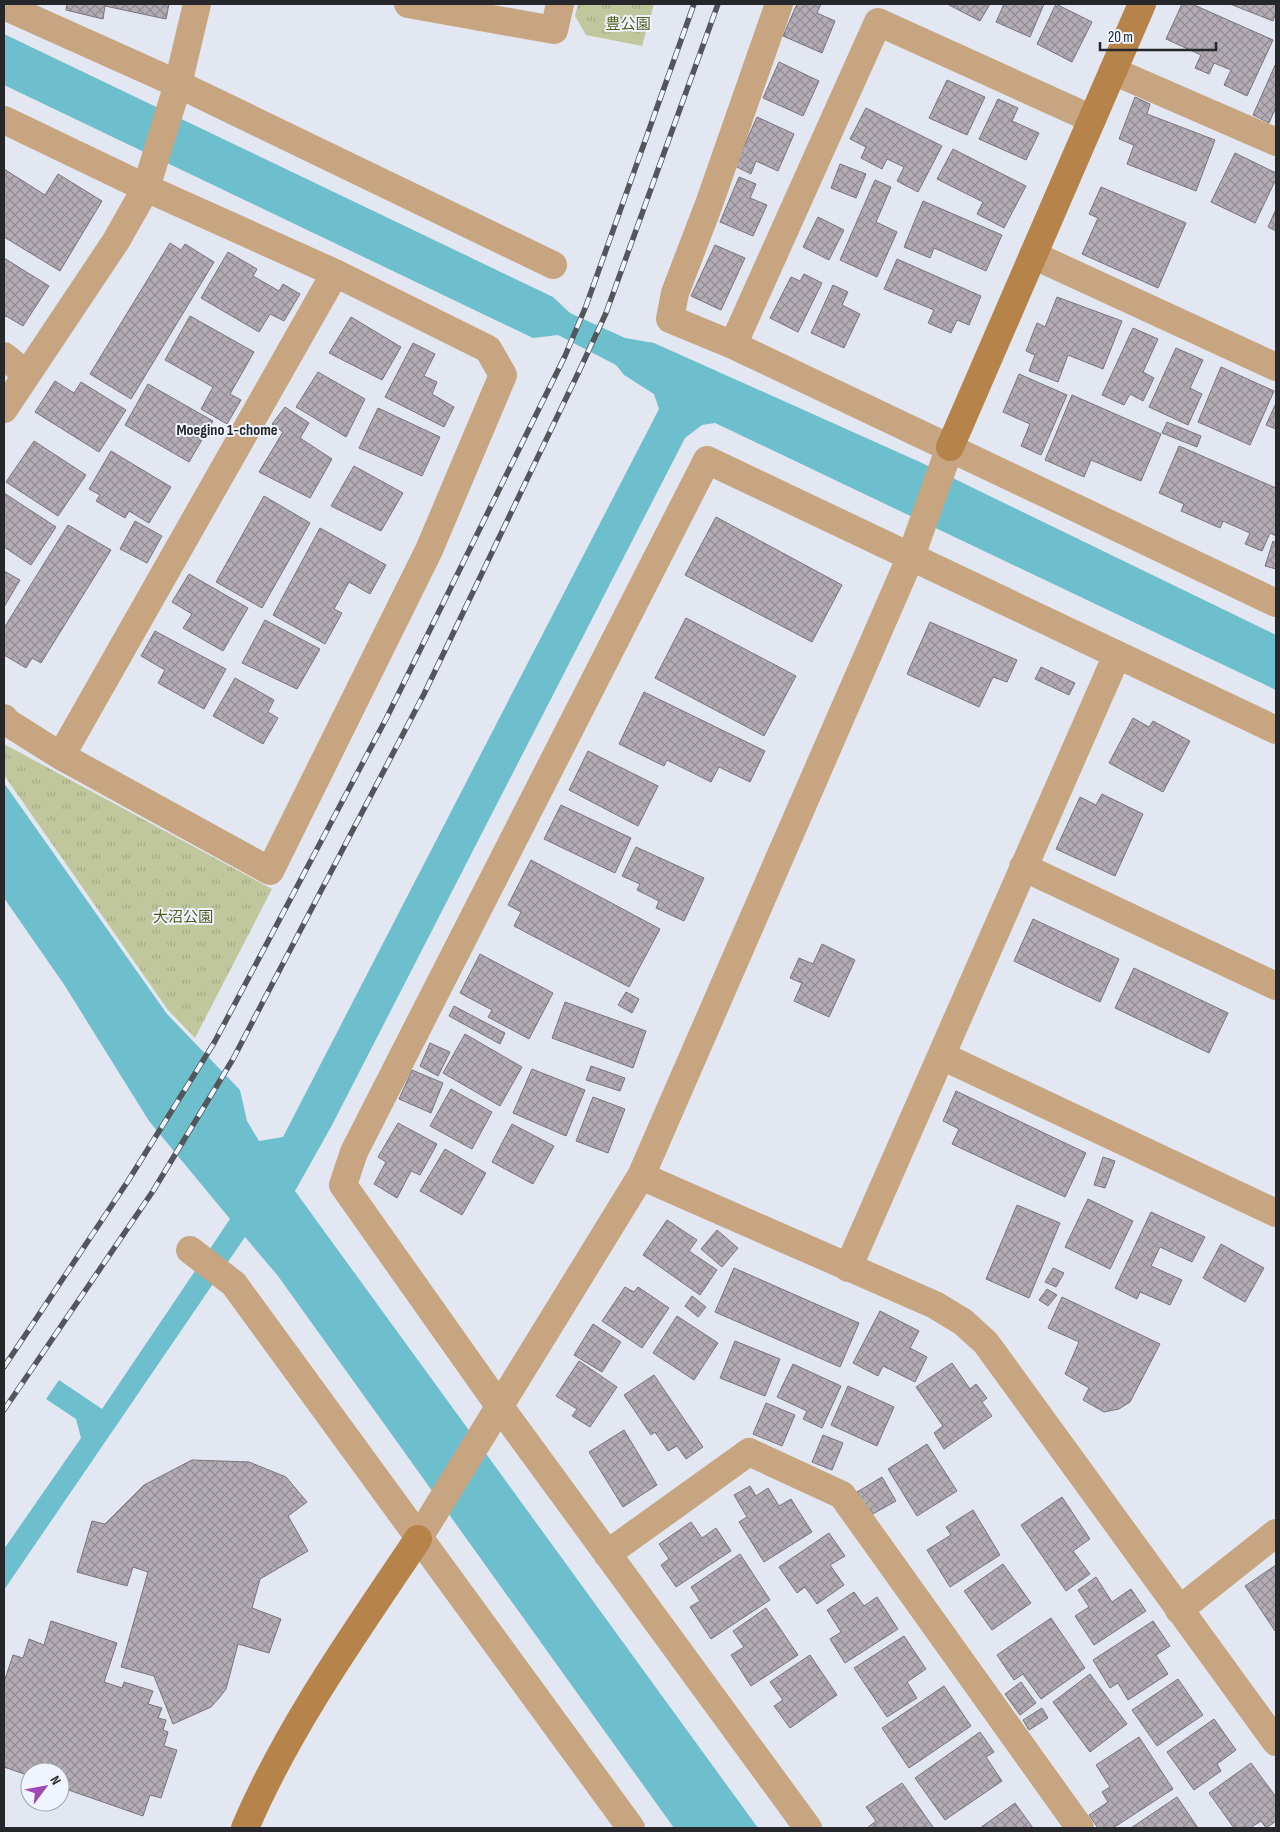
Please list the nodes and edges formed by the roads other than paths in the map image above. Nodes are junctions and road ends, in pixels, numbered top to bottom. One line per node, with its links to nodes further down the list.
1 (197, 4): 8 (street)
2 (408, 4): 3 (street)
3 (560, 4)
4 (779, 4): 16 (street)
5 (1142, 4): 7 (street)
6 (4, 6): 8 (street)
7 (1113, 71): 9 (street); 11 (street)
8 (175, 93): 12 (street); 14 (street)
9 (1092, 119): 13 (street); 16 (street)
10 (4, 120): 12 (street)
11 (1276, 142)
12 (149, 178): 15 (street); 19 (street)
13 (1033, 255): 18 (street); 21 (street)
14 (553, 265)
15 (335, 273): 27 (street); 27 (street)
16 (733, 345): 21 (street)
17 (4, 356): 19 (street)
18 (1276, 367)
19 (26, 374): 20 (street)
20 (4, 409)
21 (946, 457): 22 (street); 23 (street)
22 (911, 556): 24 (street); 31 (street); 35 (street)
23 (1276, 603)
24 (1116, 655): 26 (street); 28 (street)
25 (4, 718): 27 (street)
26 (1276, 730)
27 (61, 756)
28 (1023, 867): 29 (street); 30 (street)
29 (1276, 986)
30 (942, 1056): 32 (street); 34 (street)
31 (641, 1176): 34 (street); 35 (street)
32 (1276, 1213)
33 (190, 1250): 37 (street)
34 (848, 1268): 39 (street)
35 (494, 1417): 37 (street); 38 (street)
36 (1276, 1533): 39 (street)
37 (418, 1539): 41 (street); 42 (street)
38 (608, 1554): 43 (street); 44 (street)
39 (1179, 1610): 40 (street)
40 (1276, 1742)
41 (245, 1828)
42 (631, 1828)
43 (808, 1828)
44 (1080, 1828)

